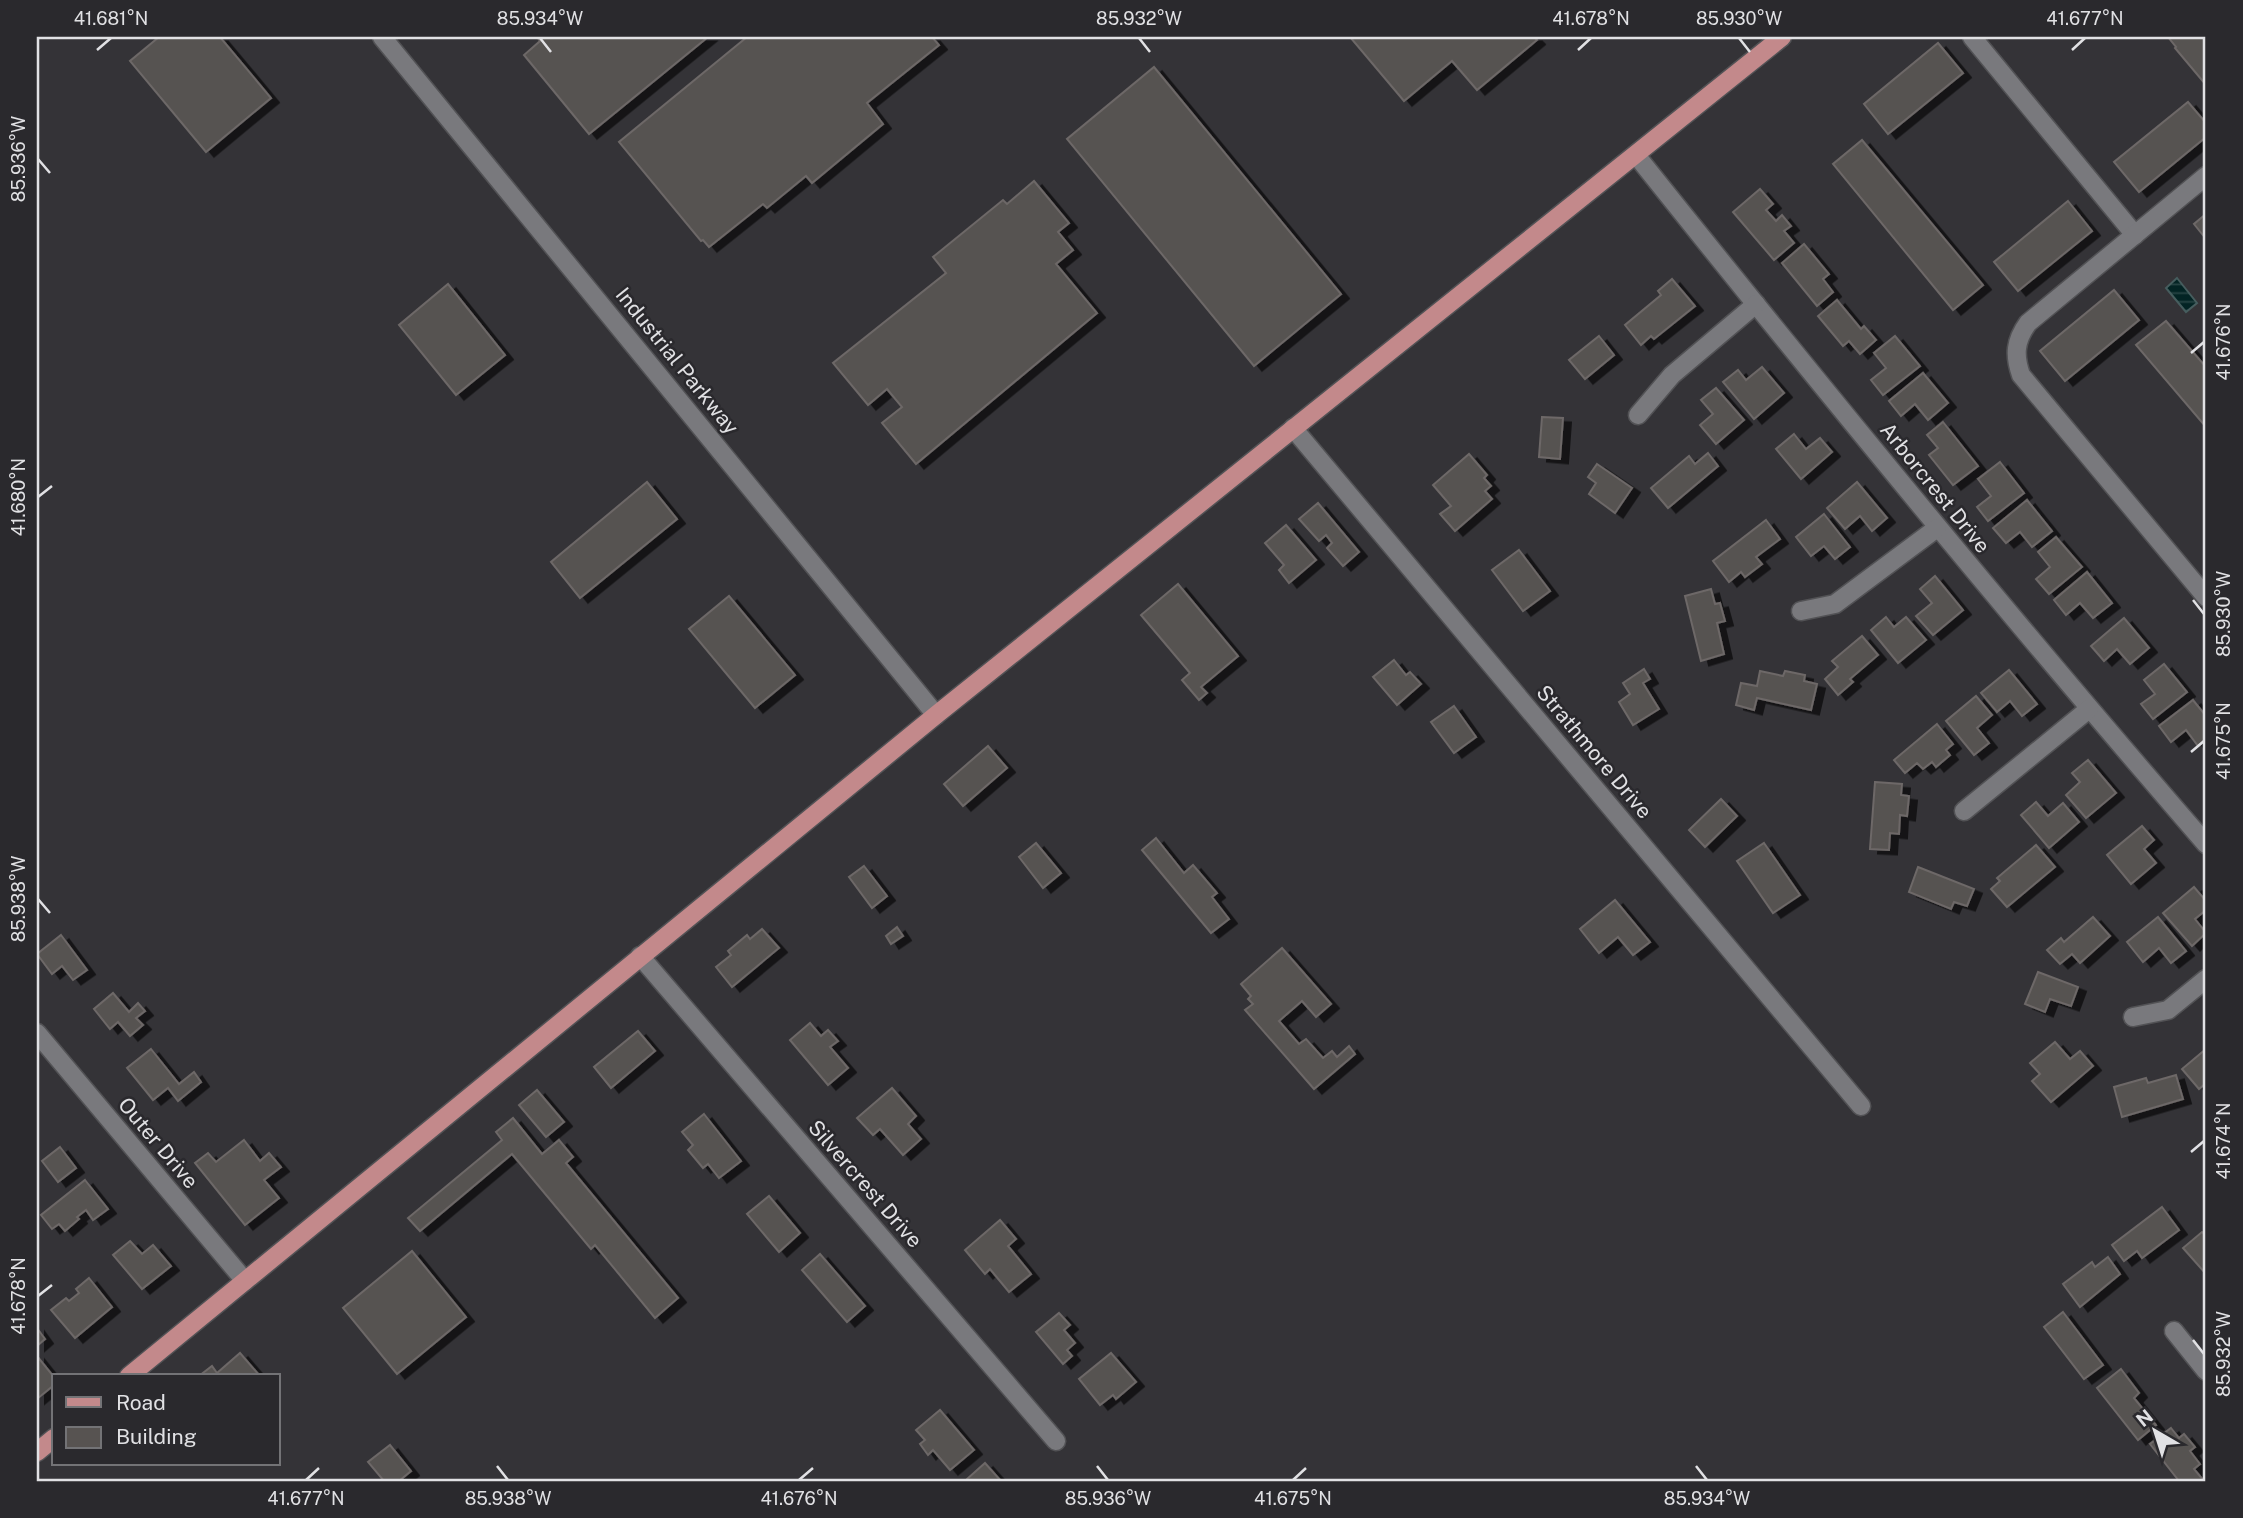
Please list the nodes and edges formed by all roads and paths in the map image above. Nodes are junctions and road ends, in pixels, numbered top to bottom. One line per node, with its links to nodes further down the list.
1 (382, 37): 14 (street, Industrial Parkway)
2 (1782, 37): 4 (main road)
3 (1972, 37): 6 (street)
4 (1636, 155): 7 (street, Arborcrest Drive); 9 (main road)
5 (2206, 176): 6 (street)
6 (2135, 235): 11 (street)
7 (1756, 304): 8 (street); 10 (street, Arborcrest Drive)
8 (1638, 415)
9 (1293, 428): 14 (main road); 21 (street, Strathmore Drive)
10 (1937, 528): 12 (street); 13 (street, Arborcrest Drive)
11 (2206, 597)
12 (1801, 611)
13 (2089, 709): 15 (street); 16 (street, Arborcrest Drive)
14 (936, 715): 17 (main road)
15 (1964, 811)
16 (2206, 844)
17 (640, 956): 22 (main road); 27 (street, Silvercrest Drive)
18 (2206, 979): 19 (street)
19 (2133, 1017)
20 (37, 1033): 22 (street, Outer Drive)
21 (1861, 1106)
22 (246, 1281): 25 (main road)
23 (2174, 1331): 24 (street)
24 (2206, 1371)
25 (131, 1374)
26 (52, 1440): 28 (main road)
27 (1056, 1441)
28 (37, 1452)

